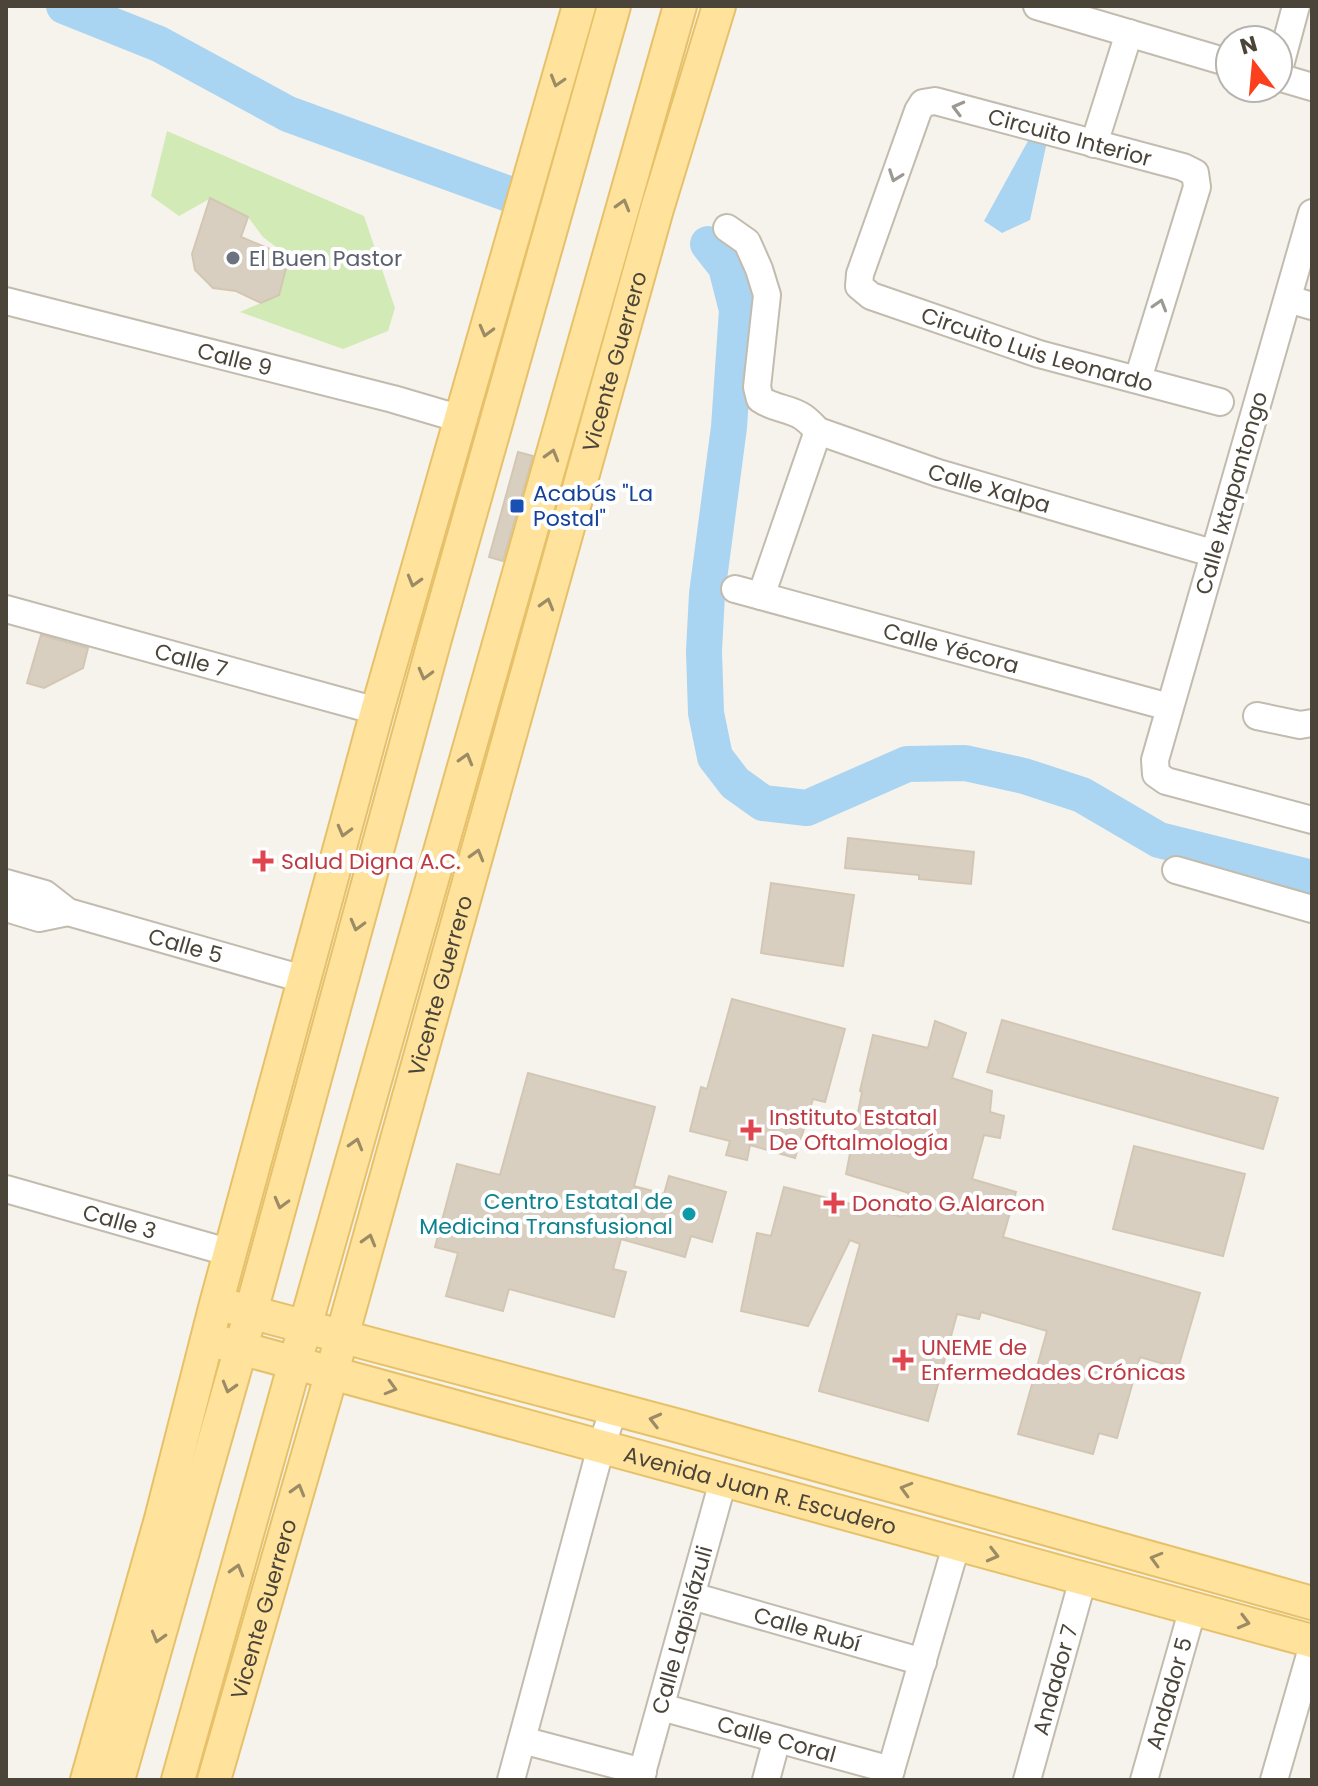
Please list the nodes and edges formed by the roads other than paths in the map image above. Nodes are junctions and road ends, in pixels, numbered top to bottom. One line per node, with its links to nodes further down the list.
1 (579, 6): 16 (main road, one-way to 16)
2 (614, 6): 23 (main road)
3 (680, 6): 39 (main road, one-way to 3)
4 (719, 6): 40 (main road, Vicente Guerrero, one-way to 4)
5 (1037, 6): 6 (street)
6 (1129, 33): 7 (street); 8 (street)
7 (1214, 58)
8 (1094, 144): 11 (street, Circuito Interior, one-way to 11); 14 (street, Circuito Interior, one-way to 8)
9 (1312, 213): 13 (street, Calle Ixtapantongo)
10 (727, 228): 17 (street, Calle Xalpa)
11 (859, 286): 14 (street, Circuito Luis Leonardo)
12 (6, 301): 16 (street, Calle 9)
13 (1300, 302): 18 (street, Calle Ixtapantongo)
14 (1138, 379): 15 (street, Circuito Luis Leonardo)
15 (1220, 402)
16 (461, 419): 22 (main road, one-way to 22)
17 (818, 431): 18 (street, Calle Xalpa); 20 (street)
18 (1212, 553): 24 (street, Calle Ixtapantongo)
19 (735, 589): 20 (street, Calle Yécora)
20 (761, 596): 24 (street, Calle Yécora)
21 (6, 609): 25 (street, Calle 7)
22 (401, 628): 23 (main road); 25 (main road)
23 (436, 635): 38 (main road, one-way to 38)
24 (1169, 707): 28 (street, Calle Ixtapantongo)
25 (377, 711): 34 (main road, one-way to 34)
26 (1257, 716): 27 (street)
27 (1312, 723)
28 (1312, 820)
29 (1176, 870): 32 (street)
30 (6, 883): 33 (street, Calle 5)
31 (6, 908): 33 (street, Calle 5)
32 (1312, 909)
33 (68, 912): 34 (street, Calle 5)
34 (303, 979): 36 (main road)
35 (6, 1189): 36 (street, Calle 3)
36 (231, 1253): 37 (main road)
37 (216, 1304): 38 (main road, Avenida Juan R. Escudero); 41 (main road)
38 (251, 1312): 39 (main road, Avenida Juan R. Escudero); 42 (main road)
39 (305, 1327): 40 (main road, Avenida Juan R. Escudero); 43 (main road)
40 (342, 1336): 44 (main road, Vicente Guerrero); 45 (main road, Avenida Juan R. Escudero)
41 (208, 1339): 42 (main road, Avenida Juan R. Escudero); 61 (main road)
42 (241, 1348): 43 (main road, Avenida Juan R. Escudero); 62 (main road, one-way to 62)
43 (296, 1362): 44 (main road, Avenida Juan R. Escudero); 63 (main road, one-way to 43)
44 (332, 1372): 46 (main road, Avenida Juan R. Escudero, one-way to 46); 64 (main road, Vicente Guerrero, one-way to 44)
45 (614, 1409): 46 (street); 51 (main road, Avenida Juan R. Escudero, one-way to 45)
46 (601, 1447): 47 (main road, Avenida Juan R. Escudero); 58 (street)
47 (723, 1481): 48 (main road, Avenida Juan R. Escudero); 50 (street, Calle Lapislázuli)
48 (956, 1546): 49 (main road, Avenida Juan R. Escudero, one-way to 49); 55 (street)
49 (1083, 1579): 52 (main road, Avenida Juan R. Escudero); 67 (street, Andador 7)
50 (692, 1596): 55 (street, Calle Rubí); 56 (street, Calle Lapislázuli)
51 (1312, 1603)
52 (1193, 1608): 53 (main road, Avenida Juan R. Escudero, one-way to 53); 68 (street, Andador 5)
53 (1312, 1641)
54 (1312, 1648): 69 (street)
55 (923, 1662): 59 (street)
56 (661, 1707): 57 (street, Calle Coral); 60 (street, Calle Lapislázuli)
57 (777, 1739): 59 (street, Calle Coral); 66 (street)
58 (522, 1740): 60 (street); 65 (street)
59 (890, 1775)
60 (642, 1776)
61 (87, 1780)
62 (118, 1780)
63 (178, 1780)
64 (214, 1780)
65 (511, 1780)
66 (766, 1780)
67 (1027, 1780)
68 (1144, 1780)
69 (1274, 1780)

